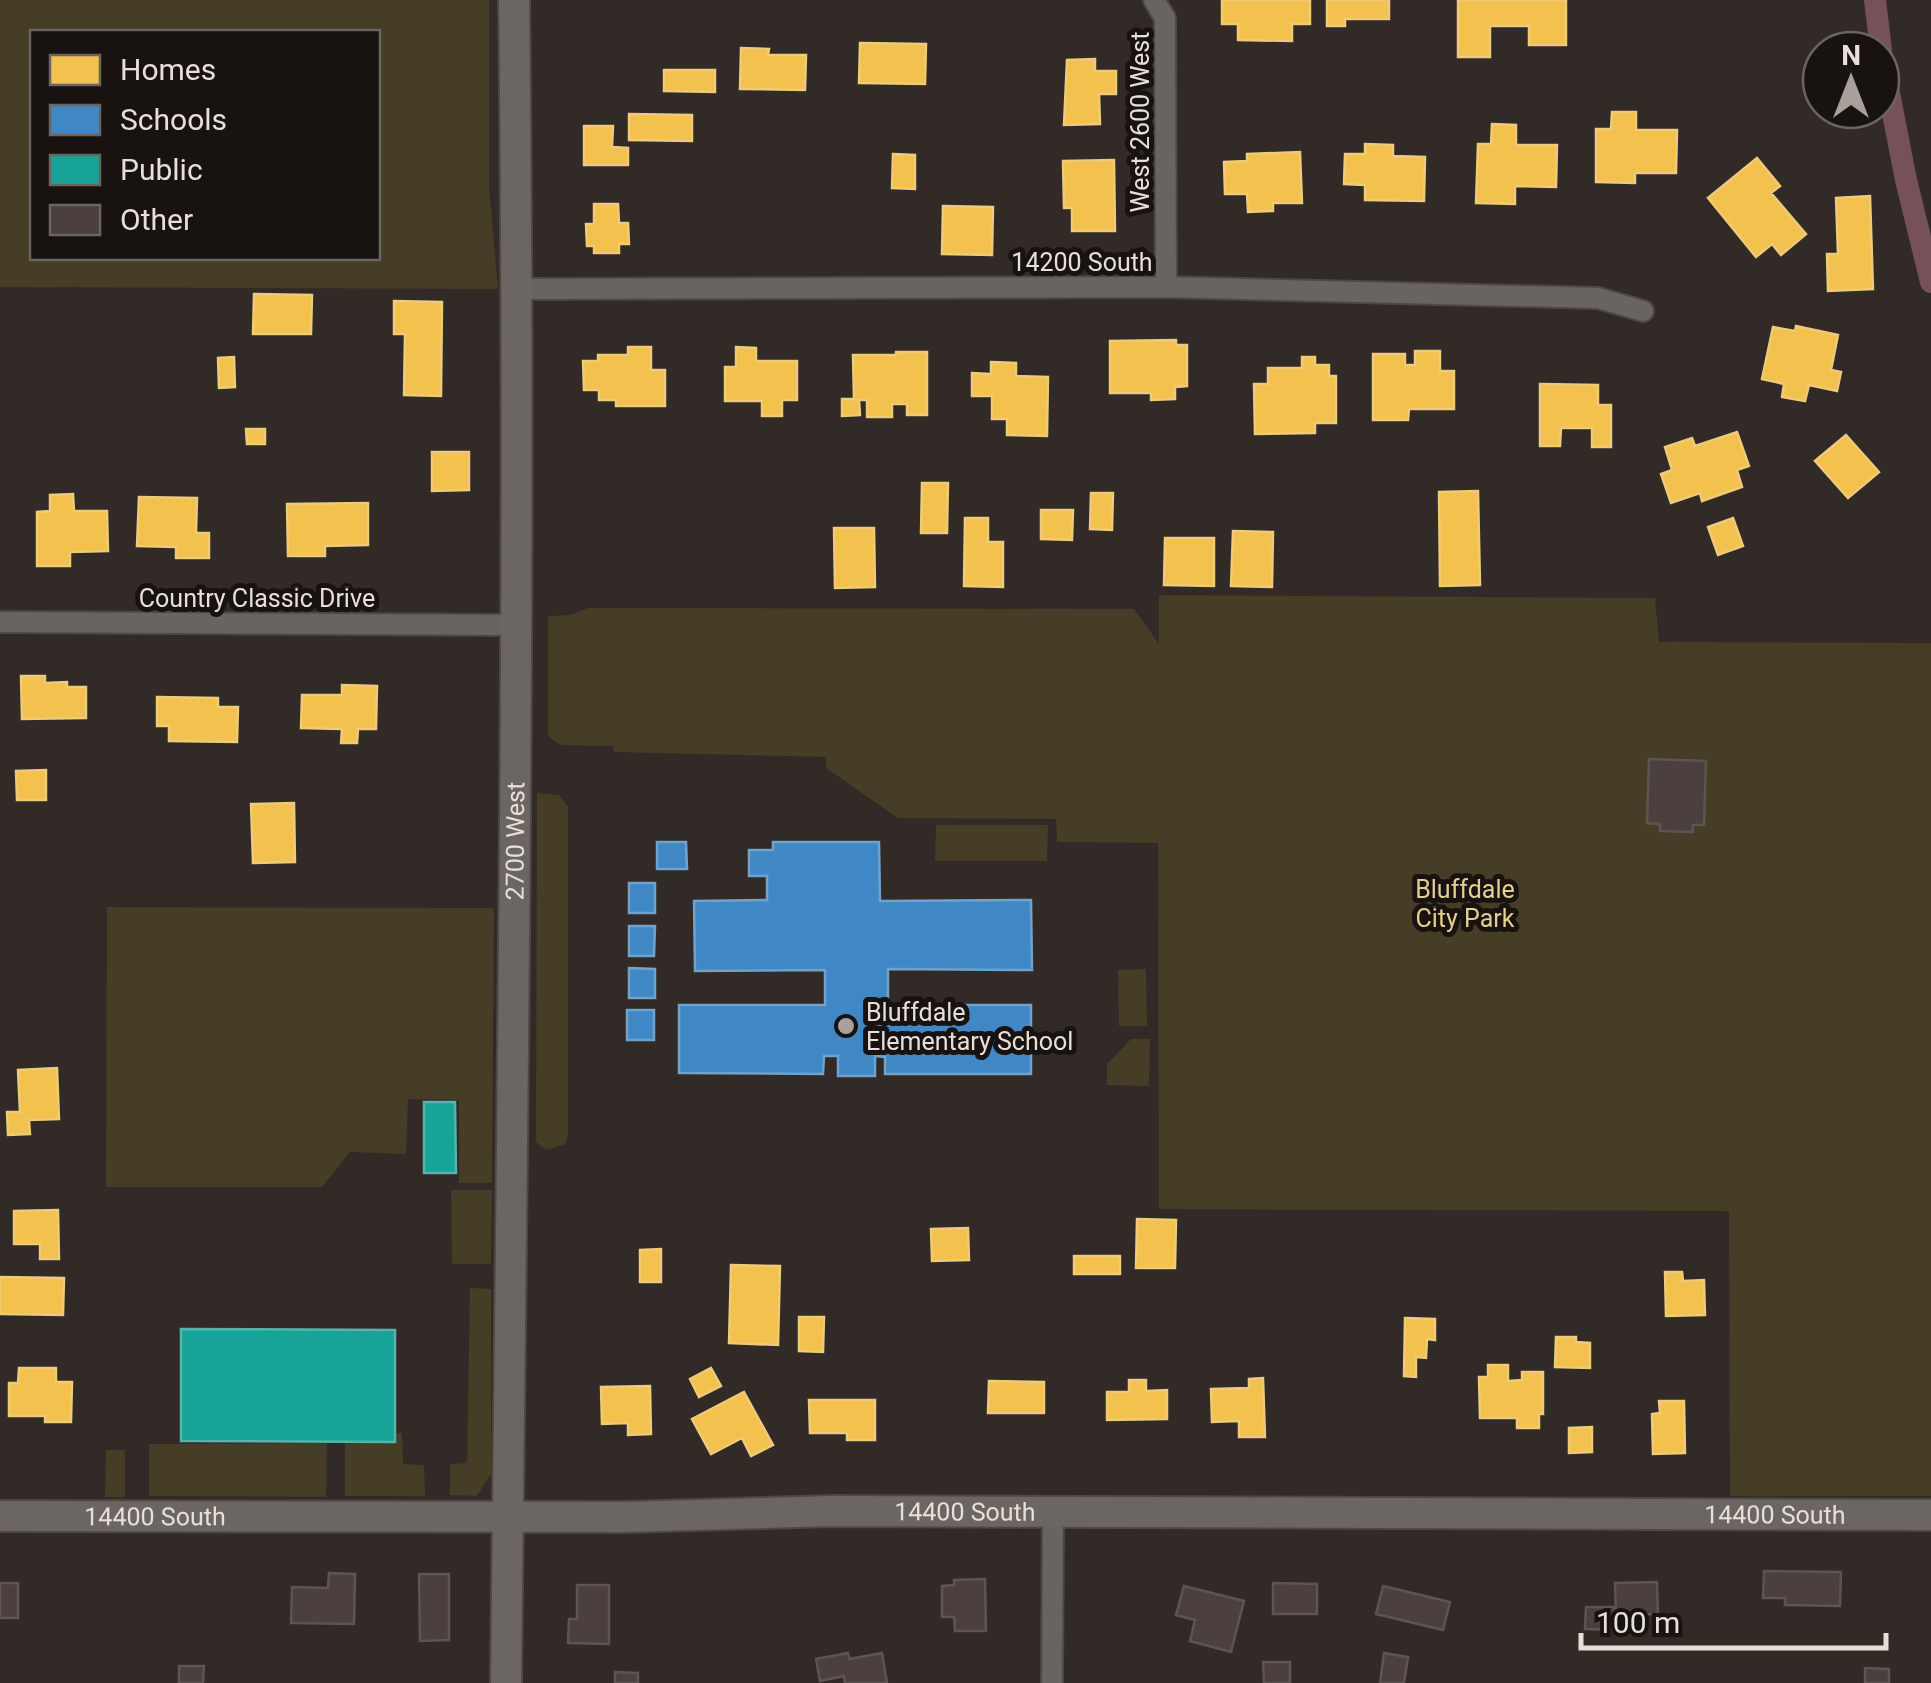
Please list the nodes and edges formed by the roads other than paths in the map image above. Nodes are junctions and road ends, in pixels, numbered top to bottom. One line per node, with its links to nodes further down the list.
1 (514, 0): 4 (main road, 2700 West)
2 (1160, 9): 3 (street, West 2600 West)
3 (1166, 287): 4 (street, 14200 South); 5 (street, 14200 South)
4 (519, 290): 7 (main road, 2700 West)
5 (1643, 311)
6 (0, 622): 7 (street, Country Classic Drive)
7 (514, 624): 11 (main road, 2700 West)
8 (1053, 1511): 9 (main road, 14400 South); 11 (main road, 14400 South); 13 (street)
9 (1931, 1515)
10 (0, 1516): 11 (main road, 14400 South)
11 (508, 1517): 12 (main road, 2700 West)
12 (506, 1683)
13 (1052, 1683)

